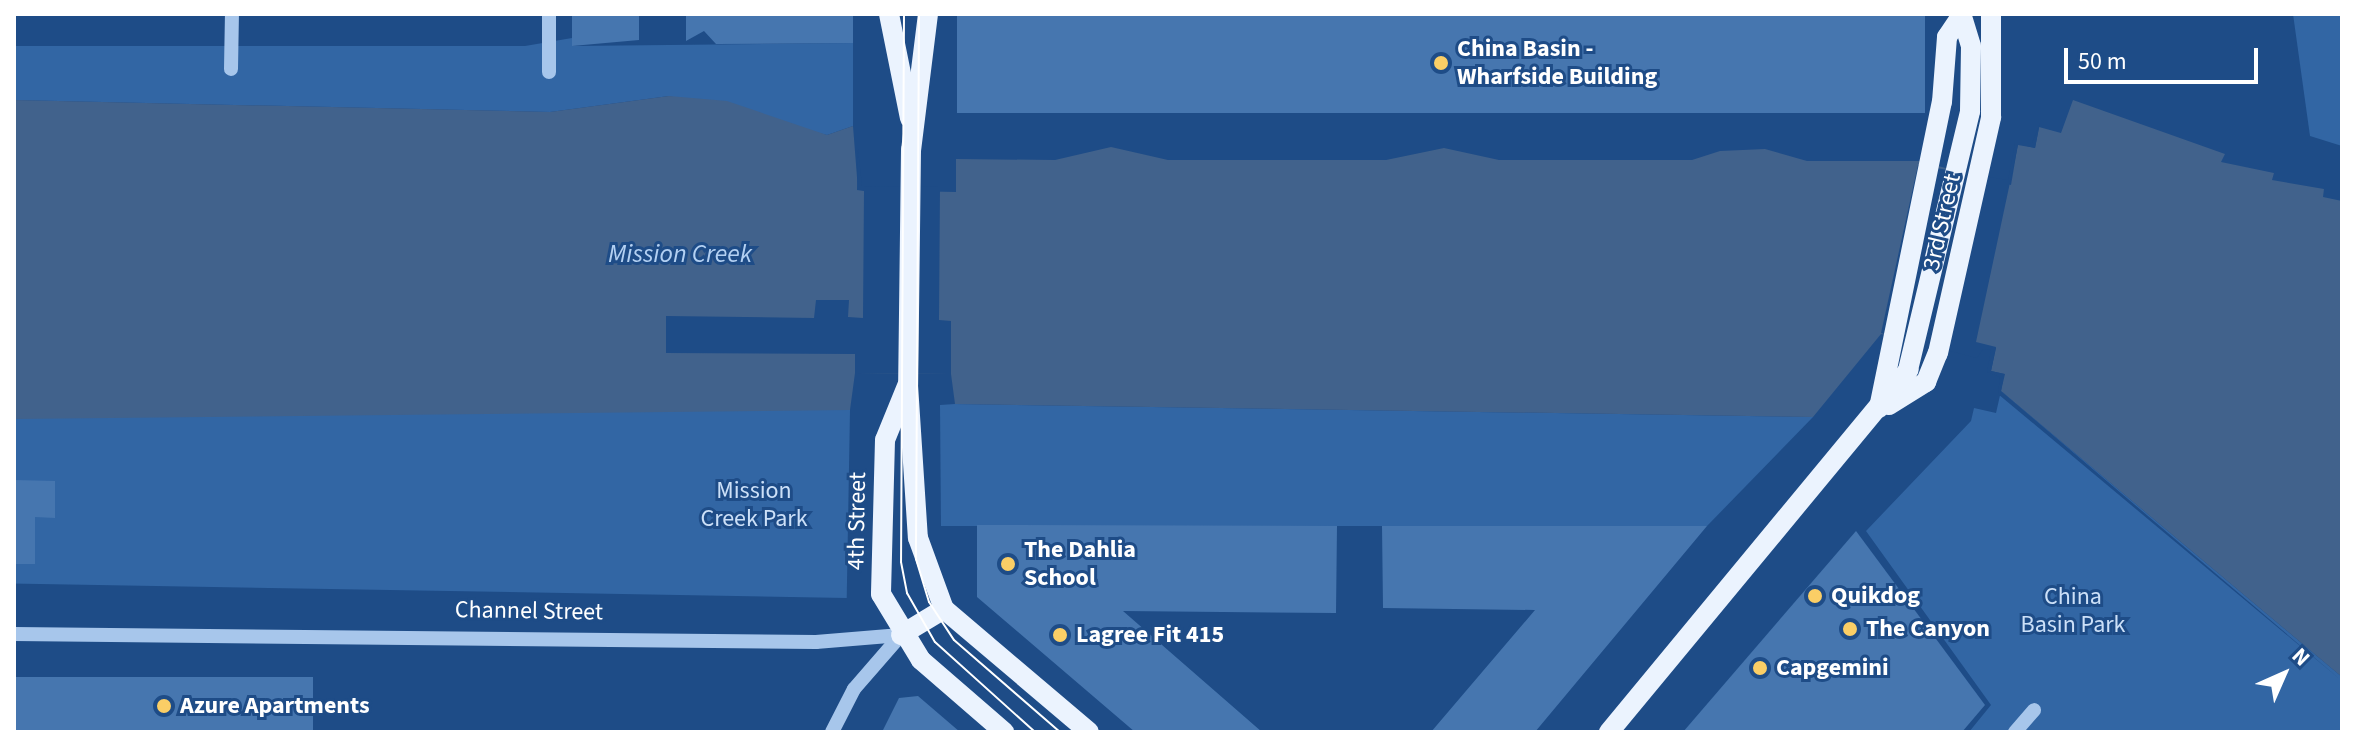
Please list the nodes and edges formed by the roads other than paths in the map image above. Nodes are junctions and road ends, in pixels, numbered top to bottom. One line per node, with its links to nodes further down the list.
1 (232, 14): 7 (street)
2 (549, 14): 8 (street)
3 (889, 14): 9 (main road, 4th Street)
4 (928, 14): 9 (main road, 4th Street)
5 (1991, 14): 11 (main road, 3rd Street)
6 (1961, 15): 11 (main road, 3rd Street); 11 (main road, 3rd Street)
7 (231, 69)
8 (549, 72)
9 (912, 140): 10 (main road, 4th Street)
10 (908, 378): 12 (main road, 4th Street); 14 (main road, 4th Street)
11 (1879, 412): 19 (main road, 3rd Street)
12 (944, 609): 14 (main road); 18 (main road)
13 (14, 634): 14 (street, Channel Street)
14 (901, 635): 16 (street); 17 (main road)
15 (2034, 710): 20 (street)
16 (832, 732)
17 (1004, 732)
18 (1089, 732)
19 (1609, 732)
20 (2015, 732)

